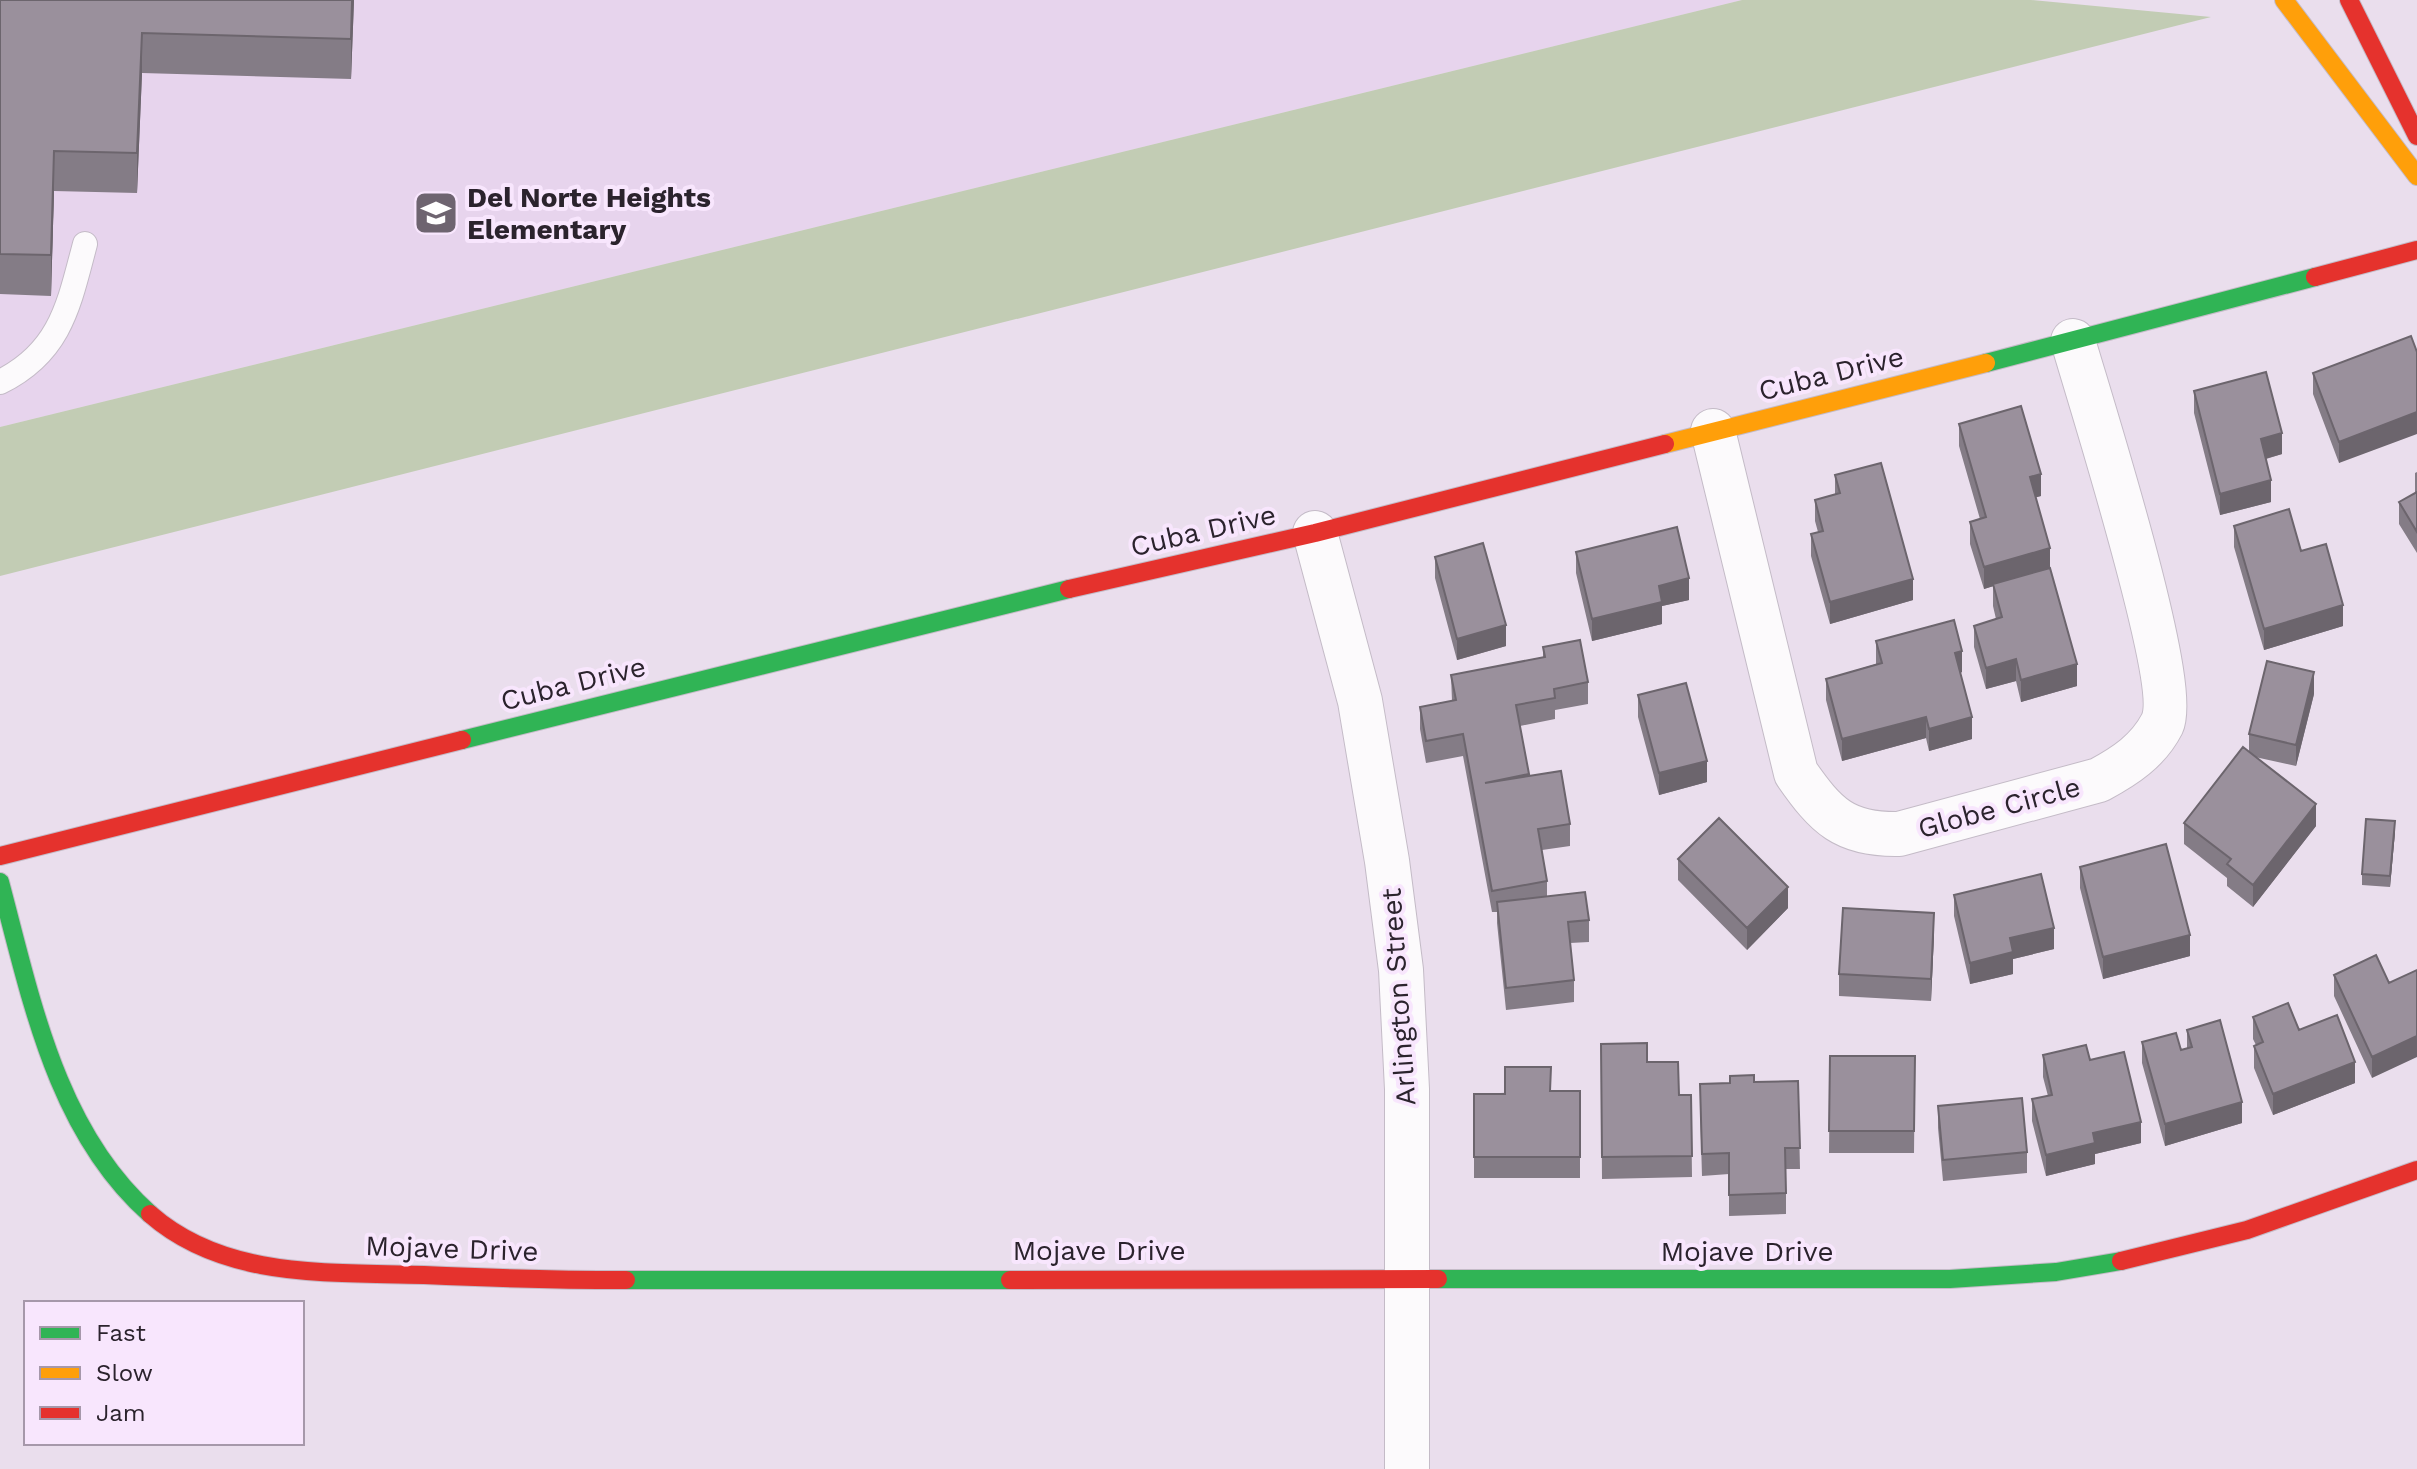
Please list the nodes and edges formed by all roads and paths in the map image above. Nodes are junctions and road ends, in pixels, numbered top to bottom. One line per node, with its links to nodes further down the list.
1 (2284, 0): 4 (street)
2 (2349, 0): 3 (street)
3 (2417, 136)
4 (2417, 176)
5 (85, 244): 8 (lane)
6 (2417, 250): 7 (street, Cuba Drive)
7 (2073, 341): 9 (street, Cuba Drive); 9 (street, Globe Circle)
8 (0, 382)
9 (1713, 431): 10 (street, Cuba Drive)
10 (1315, 533): 11 (street, Cuba Drive); 14 (street, Arlington Street)
11 (0, 856)
12 (0, 882): 14 (street, Mojave Drive)
13 (2417, 1170): 14 (street, Mojave Drive)
14 (1408, 1281): 15 (street, Arlington Street)
15 (1407, 1469)

